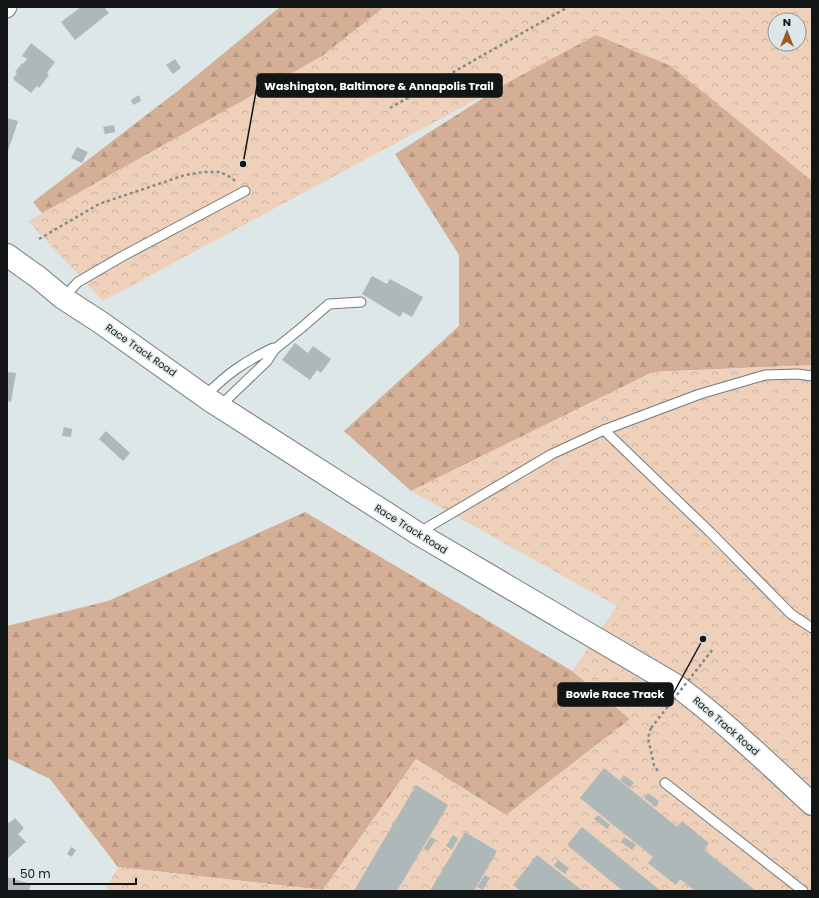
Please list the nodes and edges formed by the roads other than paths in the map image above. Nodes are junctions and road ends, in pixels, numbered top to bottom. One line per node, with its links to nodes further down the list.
1 (245, 191): 3 (lane)
2 (7, 255): 3 (street, Race Track Road)
3 (63, 298): 7 (street, Race Track Road)
4 (361, 302): 5 (lane)
5 (275, 349): 7 (lane); 7 (lane)
6 (812, 376): 8 (lane)
7 (212, 401): 9 (street, Race Track Road)
8 (604, 430): 9 (lane); 10 (lane)
9 (416, 533): 12 (street, Race Track Road)
10 (812, 628)
11 (665, 783): 13 (lane)
12 (812, 804)
13 (803, 891)

